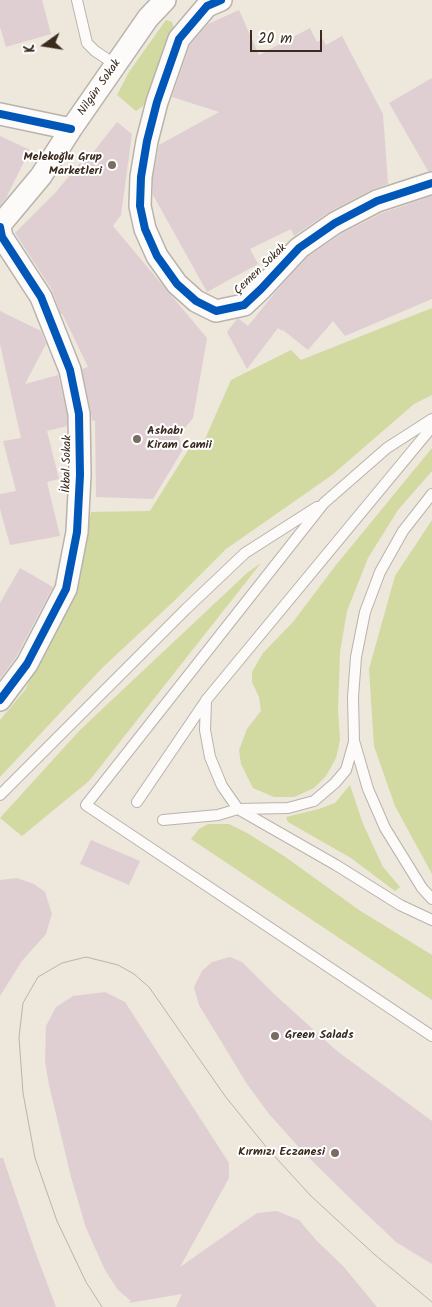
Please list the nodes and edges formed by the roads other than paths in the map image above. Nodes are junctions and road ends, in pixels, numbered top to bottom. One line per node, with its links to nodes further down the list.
1 (77, 0): 4 (lane)
2 (166, 0): 4 (street, Nilgün Sokak)
3 (210, 2): 7 (street, Çemen Sokak)
4 (116, 65): 6 (street, Nilgün Sokak)
5 (0, 114): 6 (street)
6 (71, 130): 8 (street, Nilgün Sokak)
7 (432, 183)
8 (0, 226): 14 (street, İkbal Sokak)
9 (432, 419): 12 (lane)
10 (432, 427): 13 (lane)
11 (432, 494): 15 (lane)
12 (324, 502): 16 (lane); 22 (lane)
13 (206, 698): 17 (lane); 18 (lane)
14 (0, 700)
15 (354, 741): 18 (lane); 20 (lane)
16 (0, 795)
17 (137, 802)
18 (238, 809): 19 (lane); 21 (lane)
19 (163, 820)
20 (432, 899)
21 (432, 920)
22 (432, 1036)

